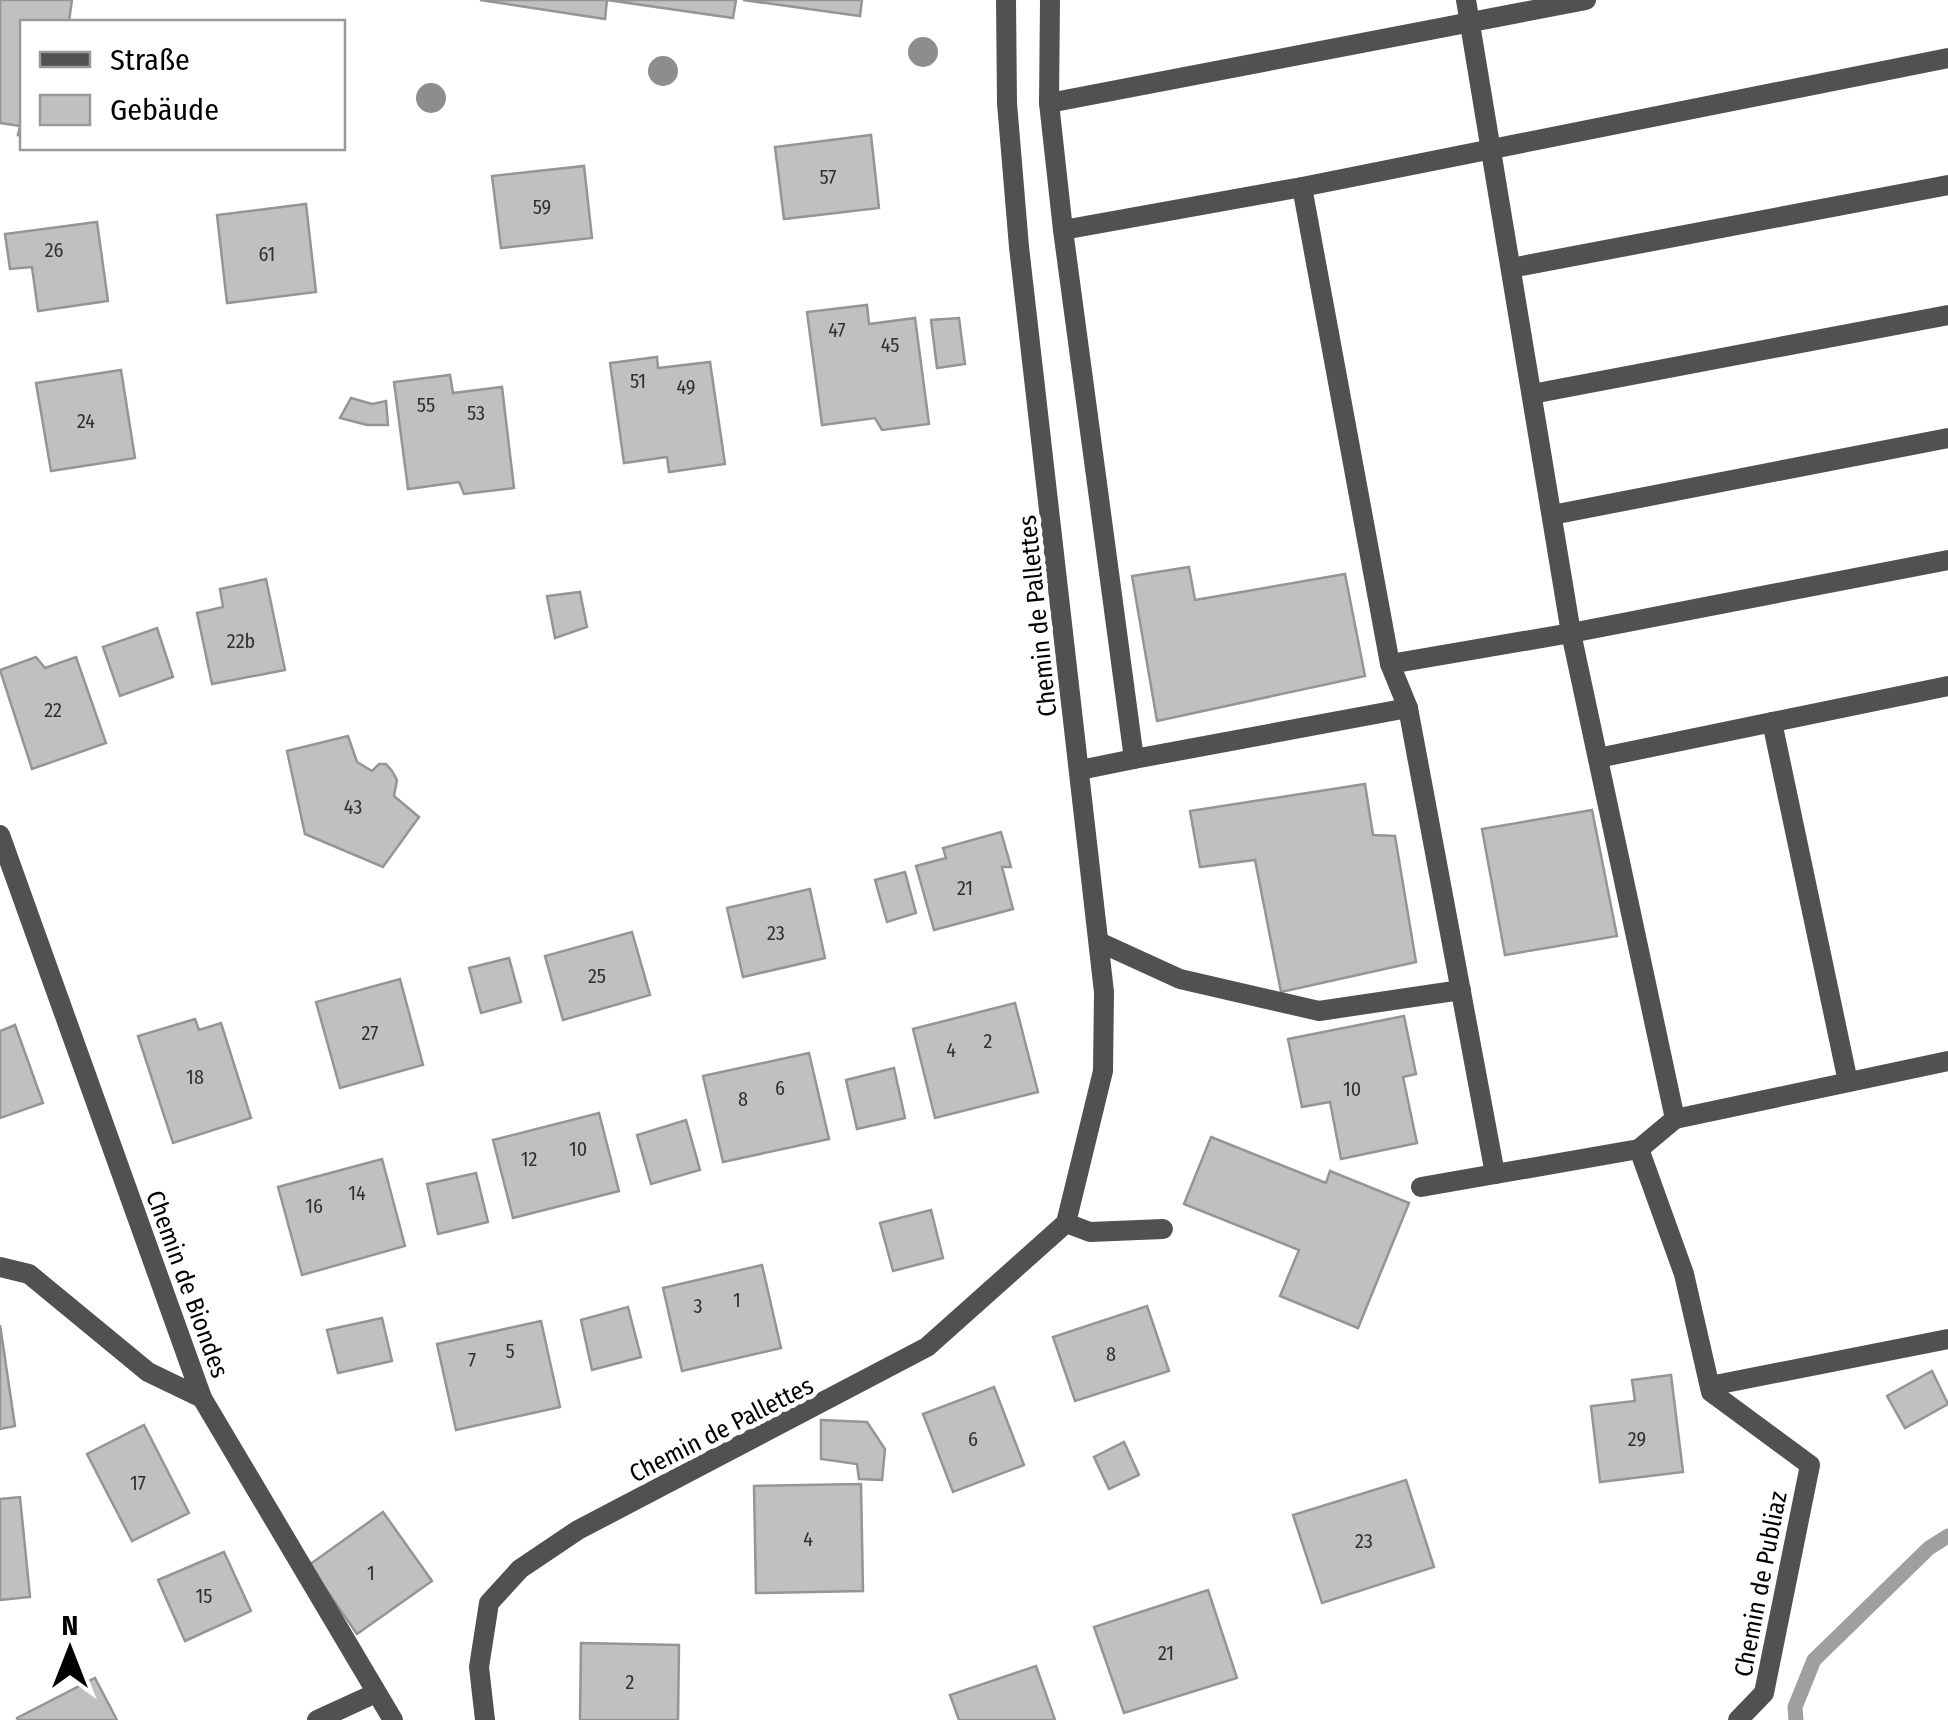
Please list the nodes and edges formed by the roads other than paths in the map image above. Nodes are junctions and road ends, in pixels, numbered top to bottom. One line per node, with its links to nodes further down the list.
1 (1006, 0): 25 (street, Chemin de Pallettes)
2 (1050, 0): 7 (street)
3 (1466, 0): 5 (street)
4 (1586, 0): 5 (street)
5 (1470, 22): 7 (street); 8 (street)
6 (1948, 58): 8 (street)
7 (1049, 104): 11 (street)
8 (1491, 148): 10 (street); 12 (street)
9 (1948, 185): 12 (street)
10 (1302, 187): 11 (street); 19 (street)
11 (1063, 230): 24 (street)
12 (1511, 268): 14 (street)
13 (1948, 315): 14 (street)
14 (1532, 394): 16 (street)
15 (1948, 438): 16 (street)
16 (1552, 515): 18 (street)
17 (1948, 560): 18 (street)
18 (1572, 632): 19 (street); 23 (street)
19 (1390, 664): 21 (street)
20 (1948, 686): 22 (street)
21 (1408, 708): 24 (street); 28 (street)
22 (1772, 722): 23 (street); 30 (street)
23 (1598, 758): 31 (street)
24 (1134, 760): 25 (street)
25 (1080, 770): 27 (street, Chemin de Pallettes)
26 (0, 834): 40 (street, Chemin de Biondes)
27 (1099, 942): 28 (street); 35 (street, Chemin de Pallettes)
28 (1461, 990): 33 (street)
29 (1948, 1061): 30 (street)
30 (1848, 1082): 31 (street)
31 (1675, 1119): 32 (street)
32 (1639, 1150): 33 (street); 39 (street)
33 (1495, 1174): 34 (street)
34 (1422, 1186)
35 (1066, 1223): 36 (street); 44 (street, Chemin de Pallettes)
36 (1163, 1229)
37 (0, 1267): 40 (street)
38 (1948, 1338): 39 (street)
39 (1710, 1386): 45 (street, Chemin de Publiaz)
40 (202, 1398): 41 (street, Chemin de Biondes)
41 (376, 1693): 42 (street); 43 (street, Chemin de Biondes)
42 (317, 1720)
43 (393, 1720)
44 (486, 1720)
45 (1738, 1720)

